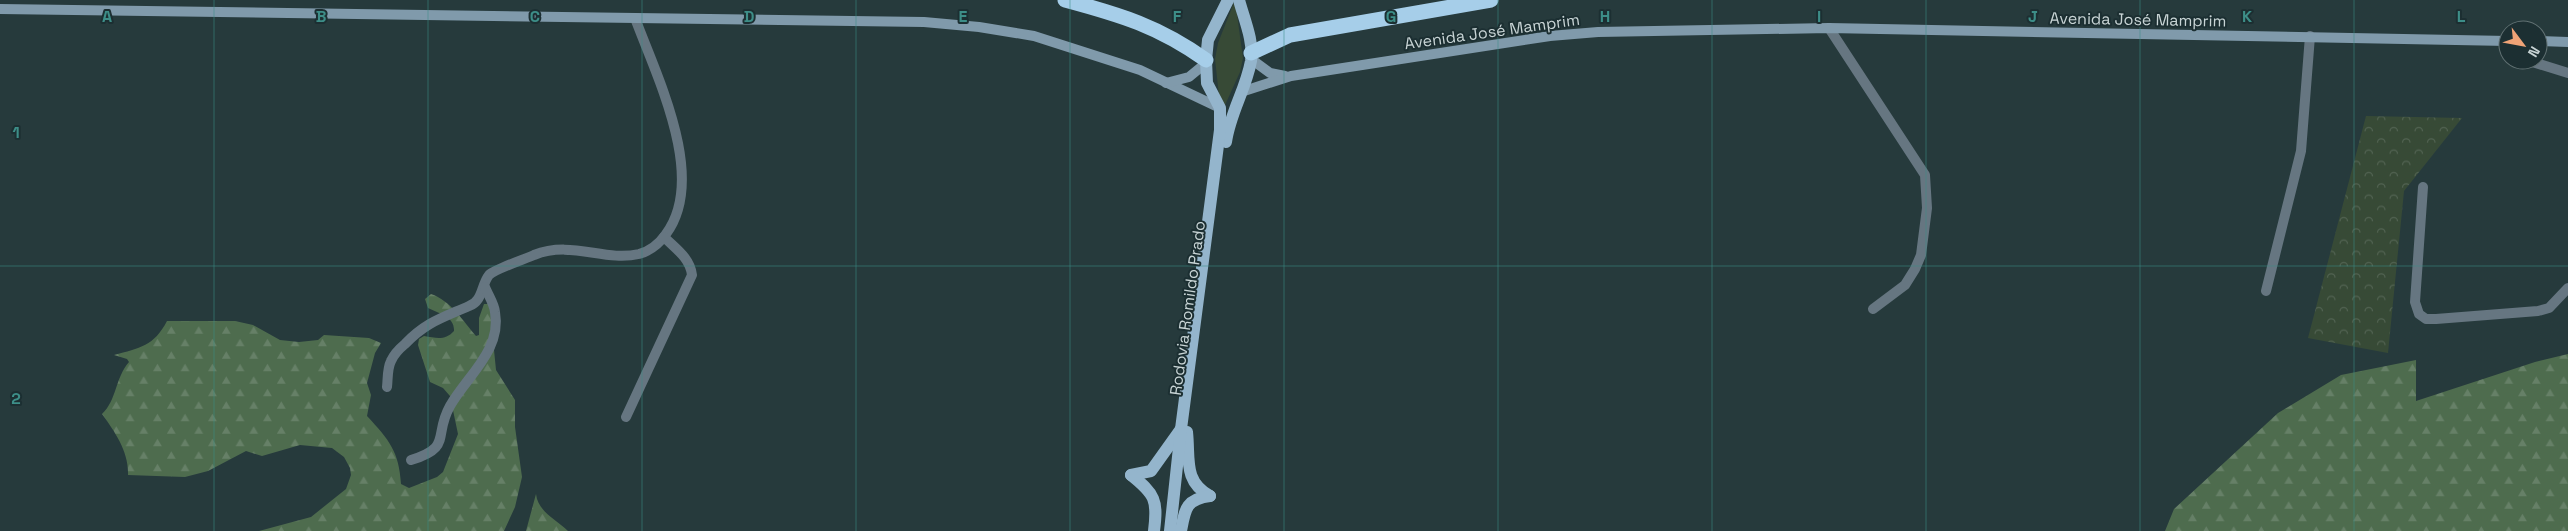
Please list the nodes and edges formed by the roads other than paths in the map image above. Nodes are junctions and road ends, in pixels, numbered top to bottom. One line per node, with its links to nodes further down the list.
1 (1065, 0): 13 (highway)
2 (1228, 0): 13 (main road)
3 (1239, 0): 12 (main road)
4 (1491, 0): 12 (highway)
5 (0, 9): 6 (street)
6 (634, 18): 17 (street); 21 (street)
7 (1829, 28): 8 (street, Avenida José Mamprim); 16 (street, Avenida José Mamprim); 25 (street)
8 (2310, 36): 9 (street, Avenida José Mamprim); 24 (street)
9 (2498, 41)
10 (2548, 41): 11 (street)
11 (2568, 42)
12 (1251, 56): 16 (street, Avenida José Mamprim); 18 (main road, Rodovia Romildo Prado)
13 (1206, 62): 17 (street); 19 (main road)
14 (2548, 67): 15 (street)
15 (2568, 74)
16 (1291, 76): 18 (street, Avenida José Mamprim)
17 (1166, 83): 19 (street)
18 (1241, 92): 28 (main road, Rodovia Romildo Prado)
19 (1220, 108): 28 (main road, Rodovia Romildo Prado)
20 (2423, 187): 23 (street)
21 (664, 237): 22 (street); 27 (street)
22 (485, 287): 26 (street); 29 (street)
23 (2568, 288)
24 (2266, 291)
25 (1873, 309)
26 (387, 387)
27 (626, 416)
28 (1184, 431): 30 (main road); 31 (main road, Rodovia Romildo Prado); 32 (main road, Rodovia Romildo Prado); 33 (main road)
29 (411, 460)
30 (1154, 531)
31 (1170, 531)
32 (1175, 531)
33 (1182, 531)

